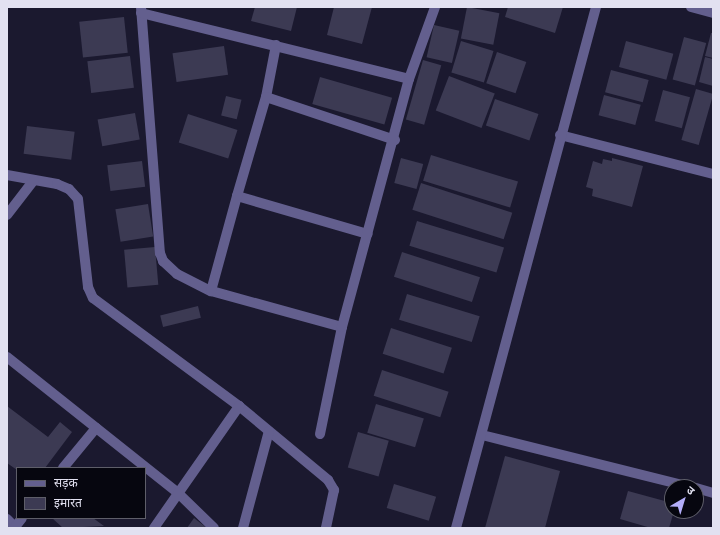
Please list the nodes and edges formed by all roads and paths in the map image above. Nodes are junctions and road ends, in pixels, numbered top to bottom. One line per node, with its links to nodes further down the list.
1 (435, 7): 7 (street)
2 (596, 7): 9 (street)
3 (691, 7): 5 (street)
4 (141, 10): 6 (street); 17 (street)
5 (713, 13)
6 (276, 45): 7 (street); 8 (street)
7 (409, 79): 10 (street)
8 (266, 97): 10 (street); 14 (street)
9 (560, 135): 11 (street); 24 (street)
10 (395, 140): 16 (street)
11 (713, 174)
12 (7, 175): 13 (street)
13 (34, 180): 15 (street); 20 (street)
14 (236, 196): 16 (street); 17 (street)
15 (7, 215)
16 (368, 234): 18 (street)
17 (211, 291): 18 (street)
18 (342, 327): 23 (street)
19 (7, 357): 21 (street)
20 (239, 406): 22 (street); 29 (street)
21 (96, 428): 25 (street); 26 (street)
22 (269, 431): 35 (street); 36 (street)
23 (320, 434)
24 (482, 435): 28 (street); 37 (street)
25 (64, 467)
26 (145, 467)
27 (146, 468): 29 (street)
28 (664, 480)
29 (178, 493): 33 (street); 34 (street)
30 (7, 519): 32 (street)
31 (21, 519): 32 (street)
32 (15, 528)
33 (154, 528)
34 (214, 528)
35 (243, 528)
36 (326, 528)
37 (456, 528)

